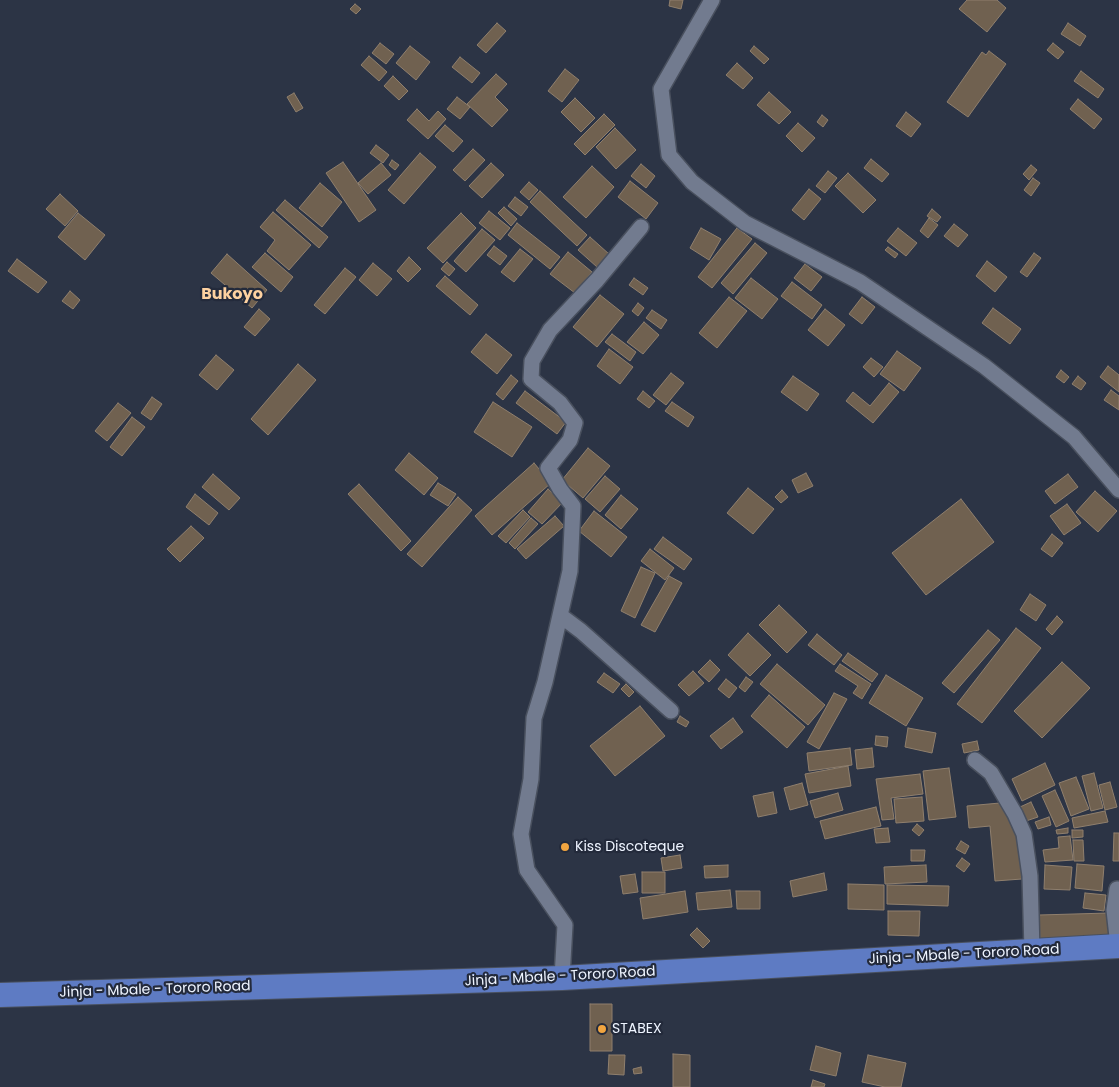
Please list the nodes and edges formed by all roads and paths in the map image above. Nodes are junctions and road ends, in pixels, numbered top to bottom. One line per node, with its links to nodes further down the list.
1 (712, 0): 3 (street)
2 (641, 227): 4 (street)
3 (1119, 490)
4 (561, 616): 5 (street); 10 (street)
5 (671, 711)
6 (975, 760): 9 (street)
7 (1117, 889): 8 (street)
8 (1119, 946): 9 (main road, Jinja - Mbale - Tororo Road)
9 (1032, 951): 10 (main road, Jinja - Mbale - Tororo Road)
10 (562, 978): 11 (main road, Jinja - Mbale - Tororo Road)
11 (0, 995)

